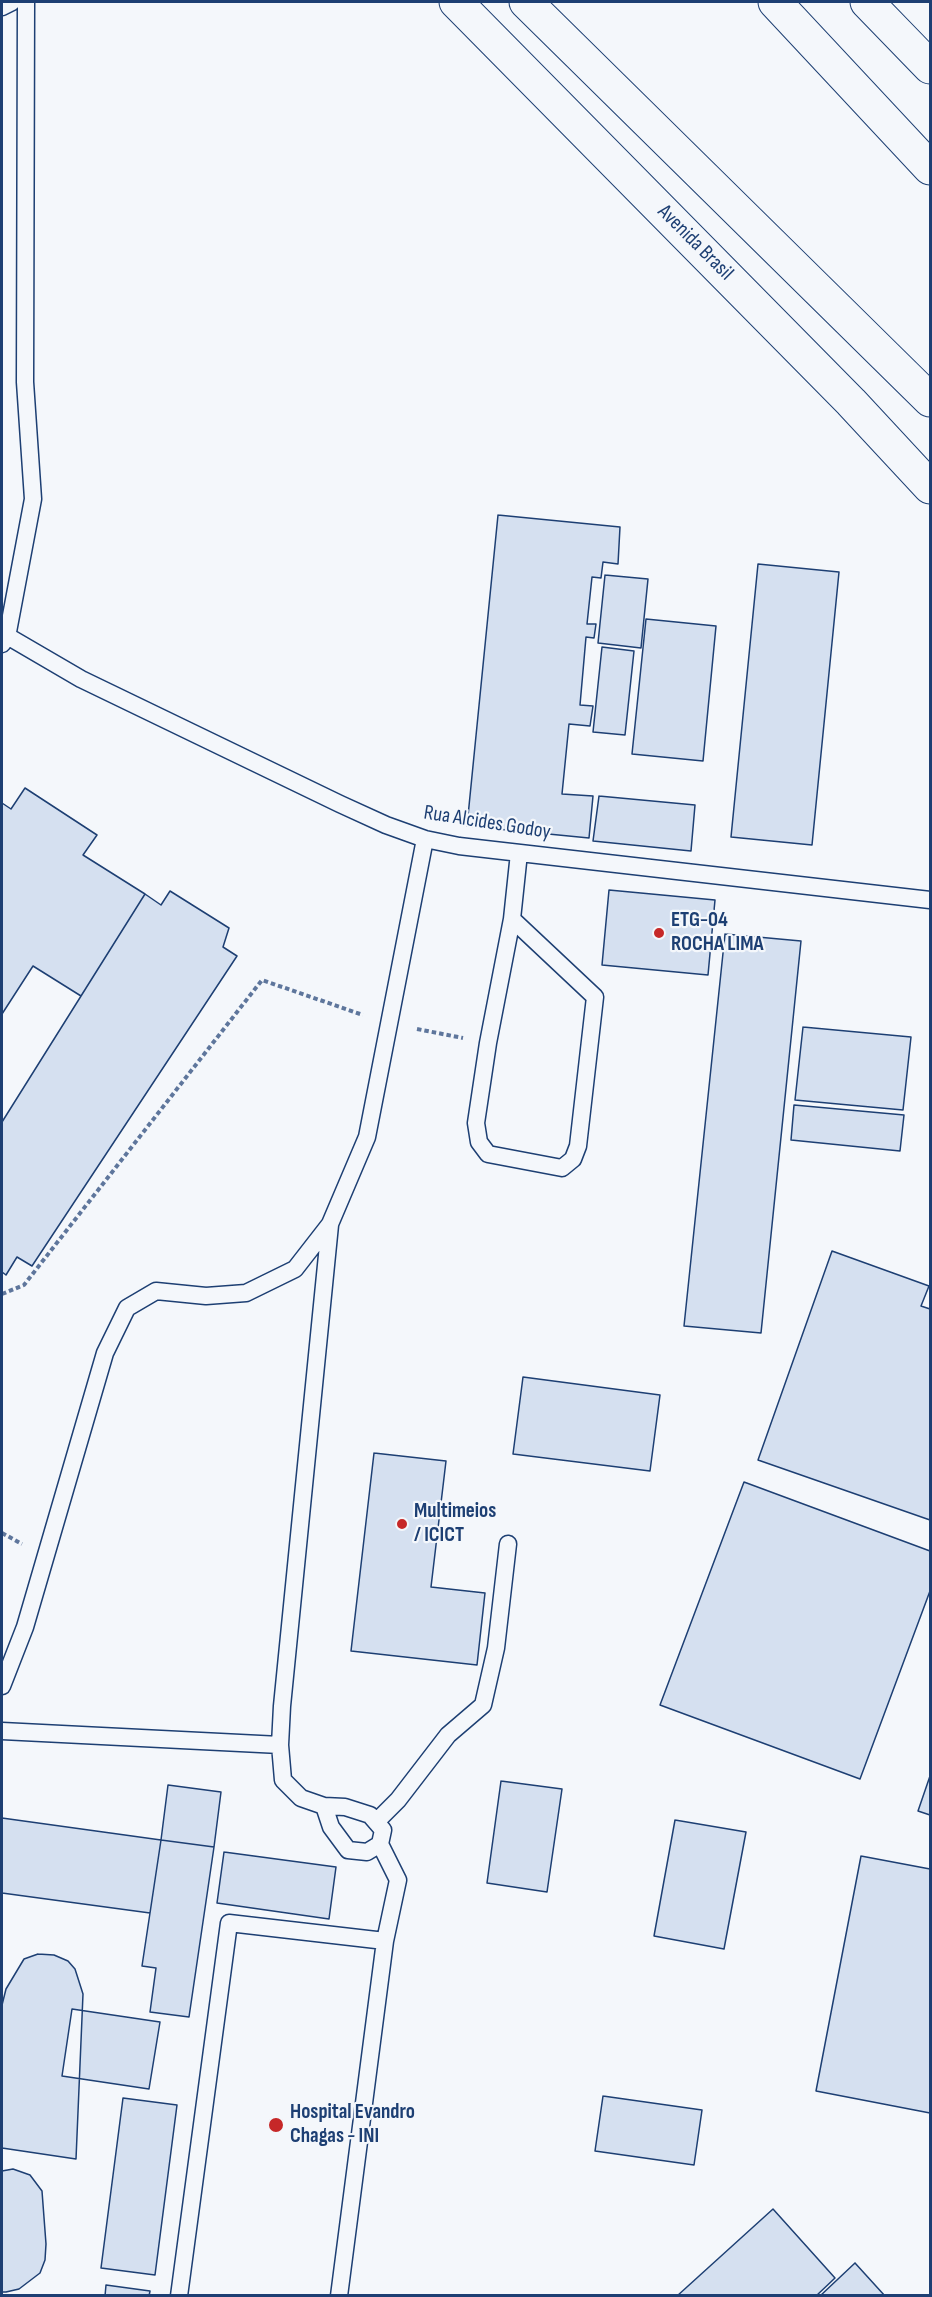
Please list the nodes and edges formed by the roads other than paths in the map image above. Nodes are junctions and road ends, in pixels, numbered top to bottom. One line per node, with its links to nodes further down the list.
1 (12, 2): 7 (lane)
2 (26, 2): 12 (lane)
3 (456, 2): 11 (highway, Avenida Brasil)
4 (526, 2): 10 (highway)
5 (775, 2): 9 (highway)
6 (867, 2): 8 (highway)
7 (2, 7)
8 (930, 67)
9 (930, 168)
10 (930, 400)
11 (930, 487)
12 (3, 638): 13 (lane, Rua Alcides Godoy)
13 (425, 839): 14 (lane, Rua Alcides Godoy); 17 (lane)
14 (519, 853): 15 (lane, Rua Alcides Godoy); 16 (lane)
15 (930, 900)
16 (512, 919): 16 (lane)
17 (330, 1224): 19 (lane); 21 (lane)
18 (508, 1544): 23 (lane)
19 (2, 1686)
20 (2, 1731): 21 (lane)
21 (280, 1745): 22 (lane)
22 (324, 1806): 23 (lane); 24 (lane)
23 (376, 1822): 24 (lane)
24 (380, 1844): 25 (lane)
25 (384, 1941): 26 (lane); 27 (lane)
26 (179, 2295)
27 (339, 2295)

